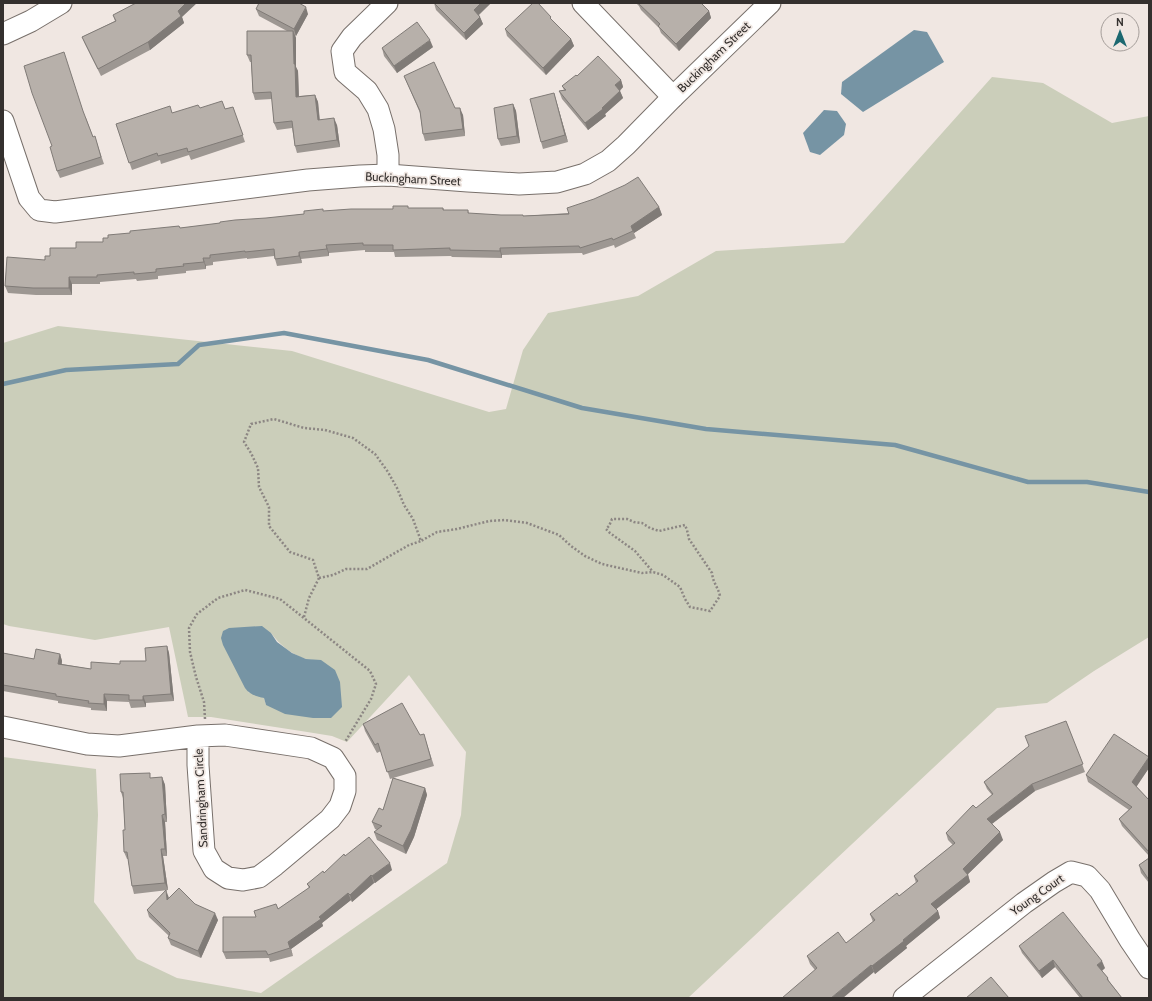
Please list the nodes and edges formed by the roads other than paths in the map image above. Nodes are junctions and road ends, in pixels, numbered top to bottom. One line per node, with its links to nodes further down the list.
1 (61, 3): 5 (street)
2 (387, 3): 8 (street)
3 (583, 3): 6 (street)
4 (770, 3): 6 (street, Buckingham Street)
5 (3, 34)
6 (673, 97): 8 (street, Buckingham Street)
7 (3, 121): 8 (street, Buckingham Street)
8 (388, 175)
9 (3, 727): 10 (street, Sandringham Circle)
10 (202, 728): 10 (street, Sandringham Circle)
11 (1149, 968): 12 (street, Young Court)
12 (904, 998)

